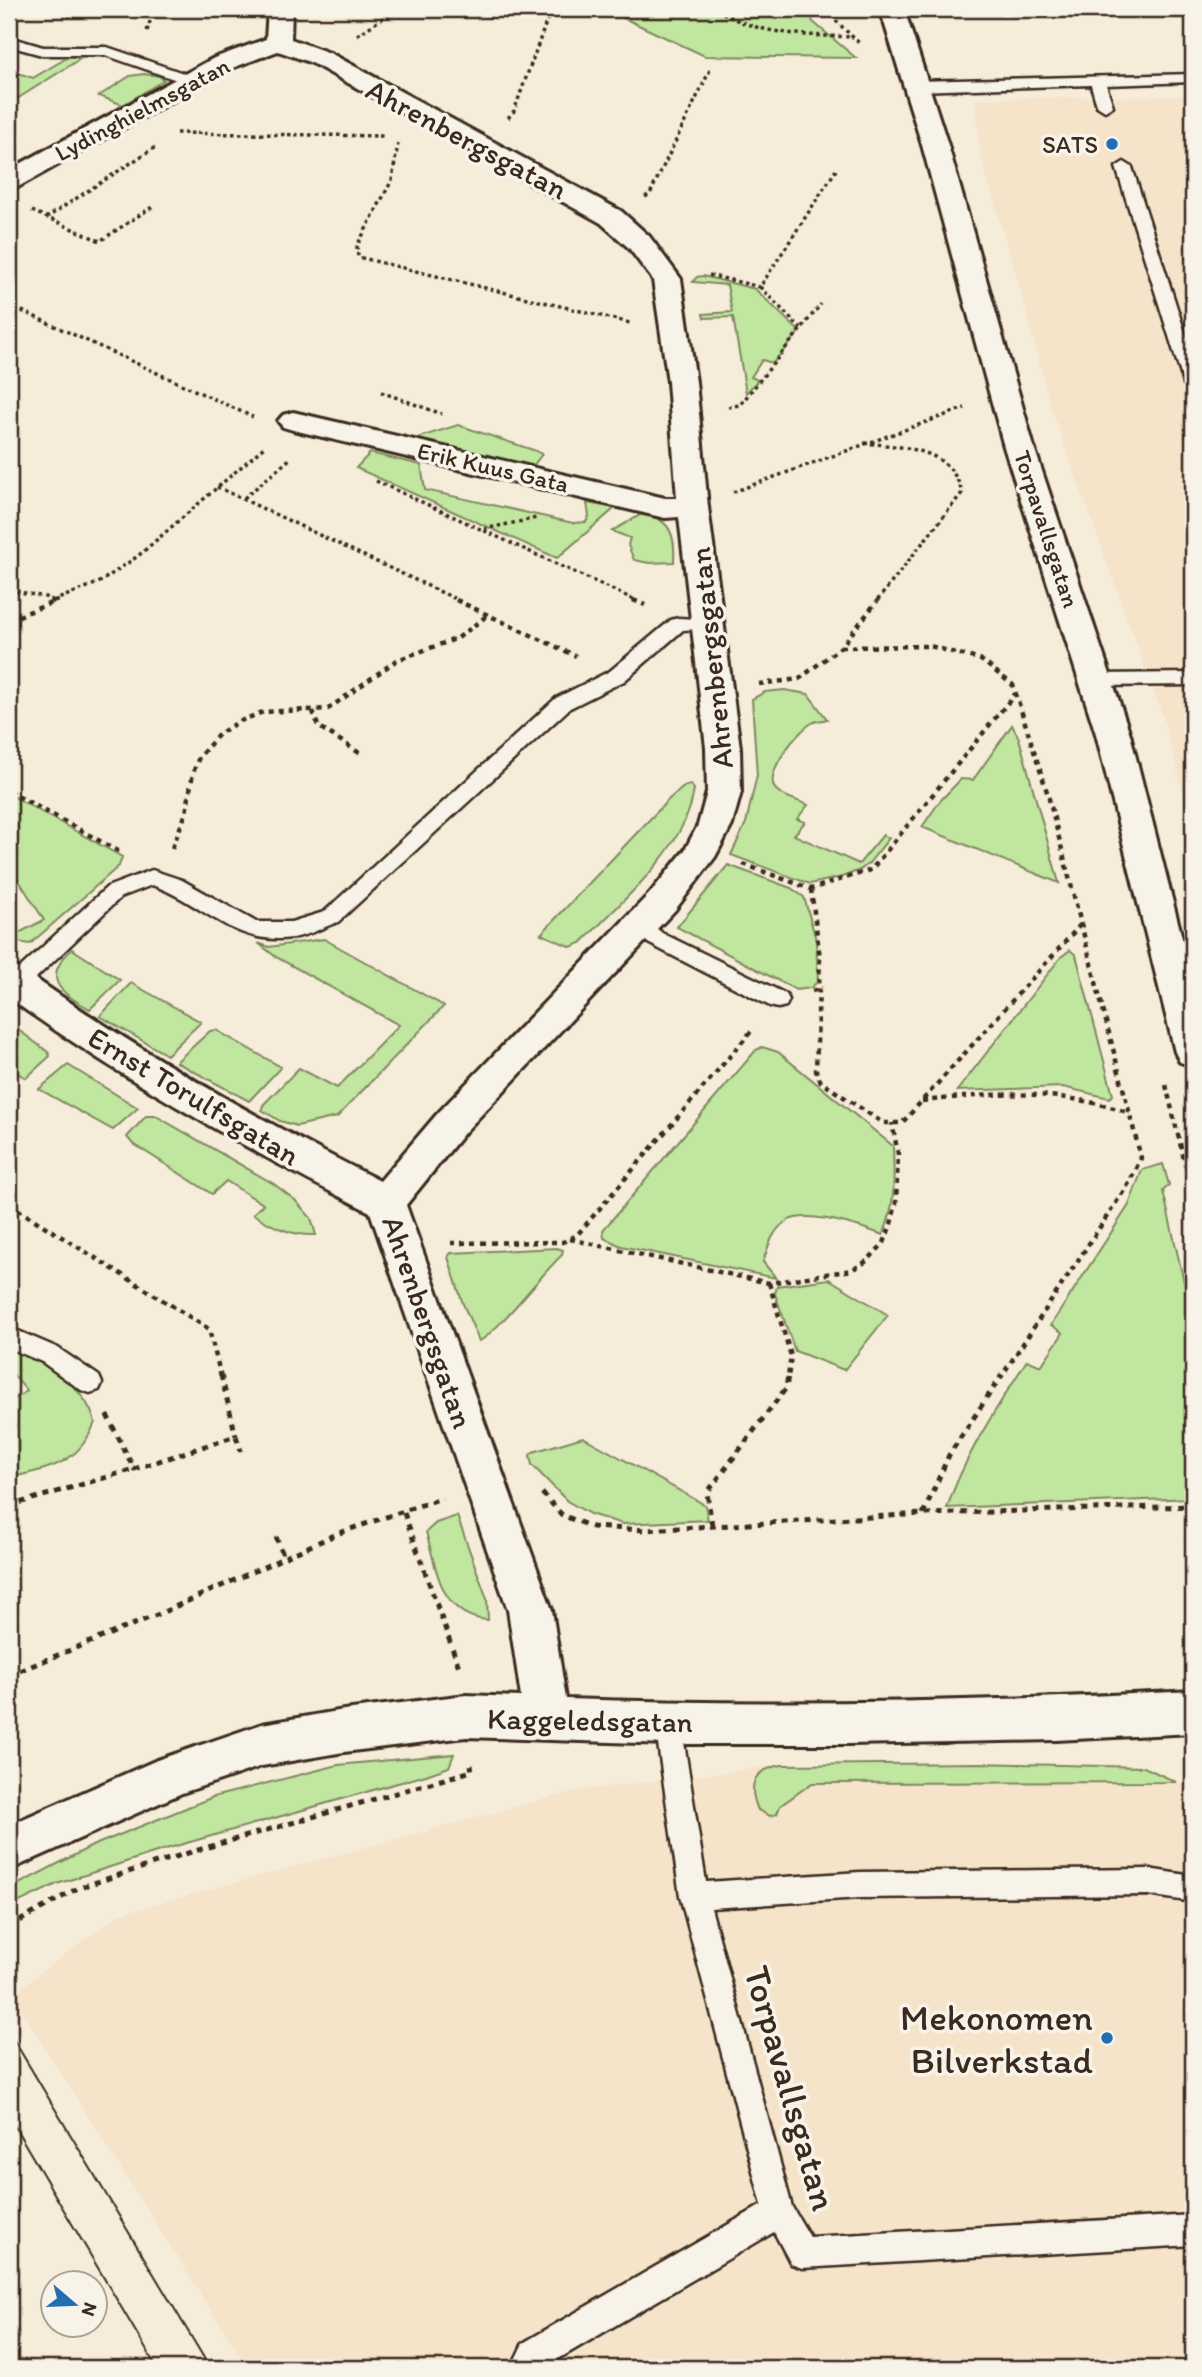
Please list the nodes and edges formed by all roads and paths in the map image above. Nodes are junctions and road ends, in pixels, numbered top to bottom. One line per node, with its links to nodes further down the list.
1 (154, 9): 9 (path)
2 (280, 9): 11 (street)
3 (551, 9): 20 (path)
4 (716, 9): 8 (path)
5 (892, 9): 16 (street, Torpavallsgatan)
6 (845, 20): 7 (path)
7 (837, 22)
8 (853, 37)
9 (145, 39)
10 (9, 41): 14 (lane)
11 (278, 43): 14 (street, Lydinghielmsgatan); 18 (street, Ahrenbergsgatan)
12 (710, 70): 26 (path)
13 (1193, 78): 15 (lane)
14 (193, 81): 23 (street, Lydinghielmsgatan)
15 (1097, 81): 16 (lane); 17 (lane)
16 (917, 86): 52 (street, Torpavallsgatan)
17 (1105, 106)
18 (434, 122): 19 (path); 20 (street, Ahrenbergsgatan)
19 (400, 136): 27 (path); 33 (path)
20 (480, 147): 26 (street, Ahrenbergsgatan)
21 (1124, 167): 34 (lane)
22 (836, 170): 29 (path)
23 (9, 181)
24 (21, 207): 27 (path)
25 (152, 207): 27 (path)
26 (611, 217): 28 (street, Ahrenbergsgatan)
27 (46, 218)
28 (667, 279): 29 (path); 33 (street, Ahrenbergsgatan)
29 (760, 287): 32 (path)
30 (821, 304): 32 (path)
31 (9, 306): 37 (path)
32 (801, 329): 36 (path)
33 (676, 334): 36 (street, Ahrenbergsgatan)
34 (1193, 384)
35 (966, 408): 38 (path)
36 (685, 416): 43 (street, Ahrenbergsgatan)
37 (288, 426): 41 (path); 43 (street, Erik Kuus Gata)
38 (864, 443): 43 (path); 49 (path)
39 (293, 456): 42 (path)
40 (375, 480): 48 (path)
41 (217, 487): 42 (path); 45 (path)
42 (244, 498): 46 (path)
43 (693, 507): 48 (street, Ahrenbergsgatan)
44 (9, 590): 45 (path)
45 (55, 603): 47 (path)
46 (489, 614): 50 (path); 55 (path)
47 (9, 620)
48 (693, 624): 50 (lane); 53 (street, Ahrenbergsgatan)
49 (841, 647): 53 (path); 54 (path)
50 (617, 676): 59 (lane)
51 (1193, 679): 52 (lane)
52 (1097, 680): 66 (street, Torpavallsgatan)
53 (715, 689): 62 (street, Ahrenbergsgatan)
54 (1016, 694): 60 (path); 61 (path)
55 (313, 711): 56 (path); 59 (path)
56 (361, 754)
57 (9, 791): 59 (path)
58 (737, 862): 60 (path)
59 (152, 877): 63 (lane)
60 (811, 889): 64 (path)
61 (1082, 923): 67 (path); 68 (path)
62 (641, 926): 65 (lane); 70 (street, Ahrenbergsgatan)
63 (11, 984): 70 (street, Ernst Torulfsgatan)
64 (822, 988): 65 (path); 69 (path)
65 (778, 1000): 72 (path)
66 (1193, 1052)
67 (920, 1101): 68 (path); 69 (path)
68 (1131, 1114): 84 (path)
69 (892, 1123): 74 (path)
70 (386, 1202): 80 (street, Ahrenbergsgatan)
71 (9, 1204): 77 (path)
72 (569, 1239): 73 (path); 74 (path)
73 (438, 1243)
74 (769, 1283): 85 (path)
75 (9, 1337): 76 (lane)
76 (90, 1383): 79 (path)
77 (236, 1436): 78 (path); 79 (path)
78 (241, 1451)
79 (134, 1469): 82 (path)
80 (484, 1482): 87 (path); 90 (street, Ahrenbergsgatan)
81 (541, 1491): 85 (path)
82 (9, 1506)
83 (1193, 1506): 84 (path)
84 (923, 1514): 85 (path)
85 (712, 1525)
86 (276, 1536): 87 (path)
87 (284, 1556): 88 (path)
88 (9, 1675)
89 (1193, 1712): 91 (street, Kaggeledsgatan)
90 (547, 1718): 91 (street, Kaggeledsgatan); 92 (street, Kaggeledsgatan)
91 (668, 1723): 94 (lane, Torpavallsgatan)
92 (9, 1848)
93 (1193, 1889): 94 (lane)
94 (694, 1896): 95 (lane, Torpavallsgatan)
95 (779, 2211): 96 (lane, Torpavallsgatan); 97 (lane)
96 (1193, 2230)
97 (526, 2368)

